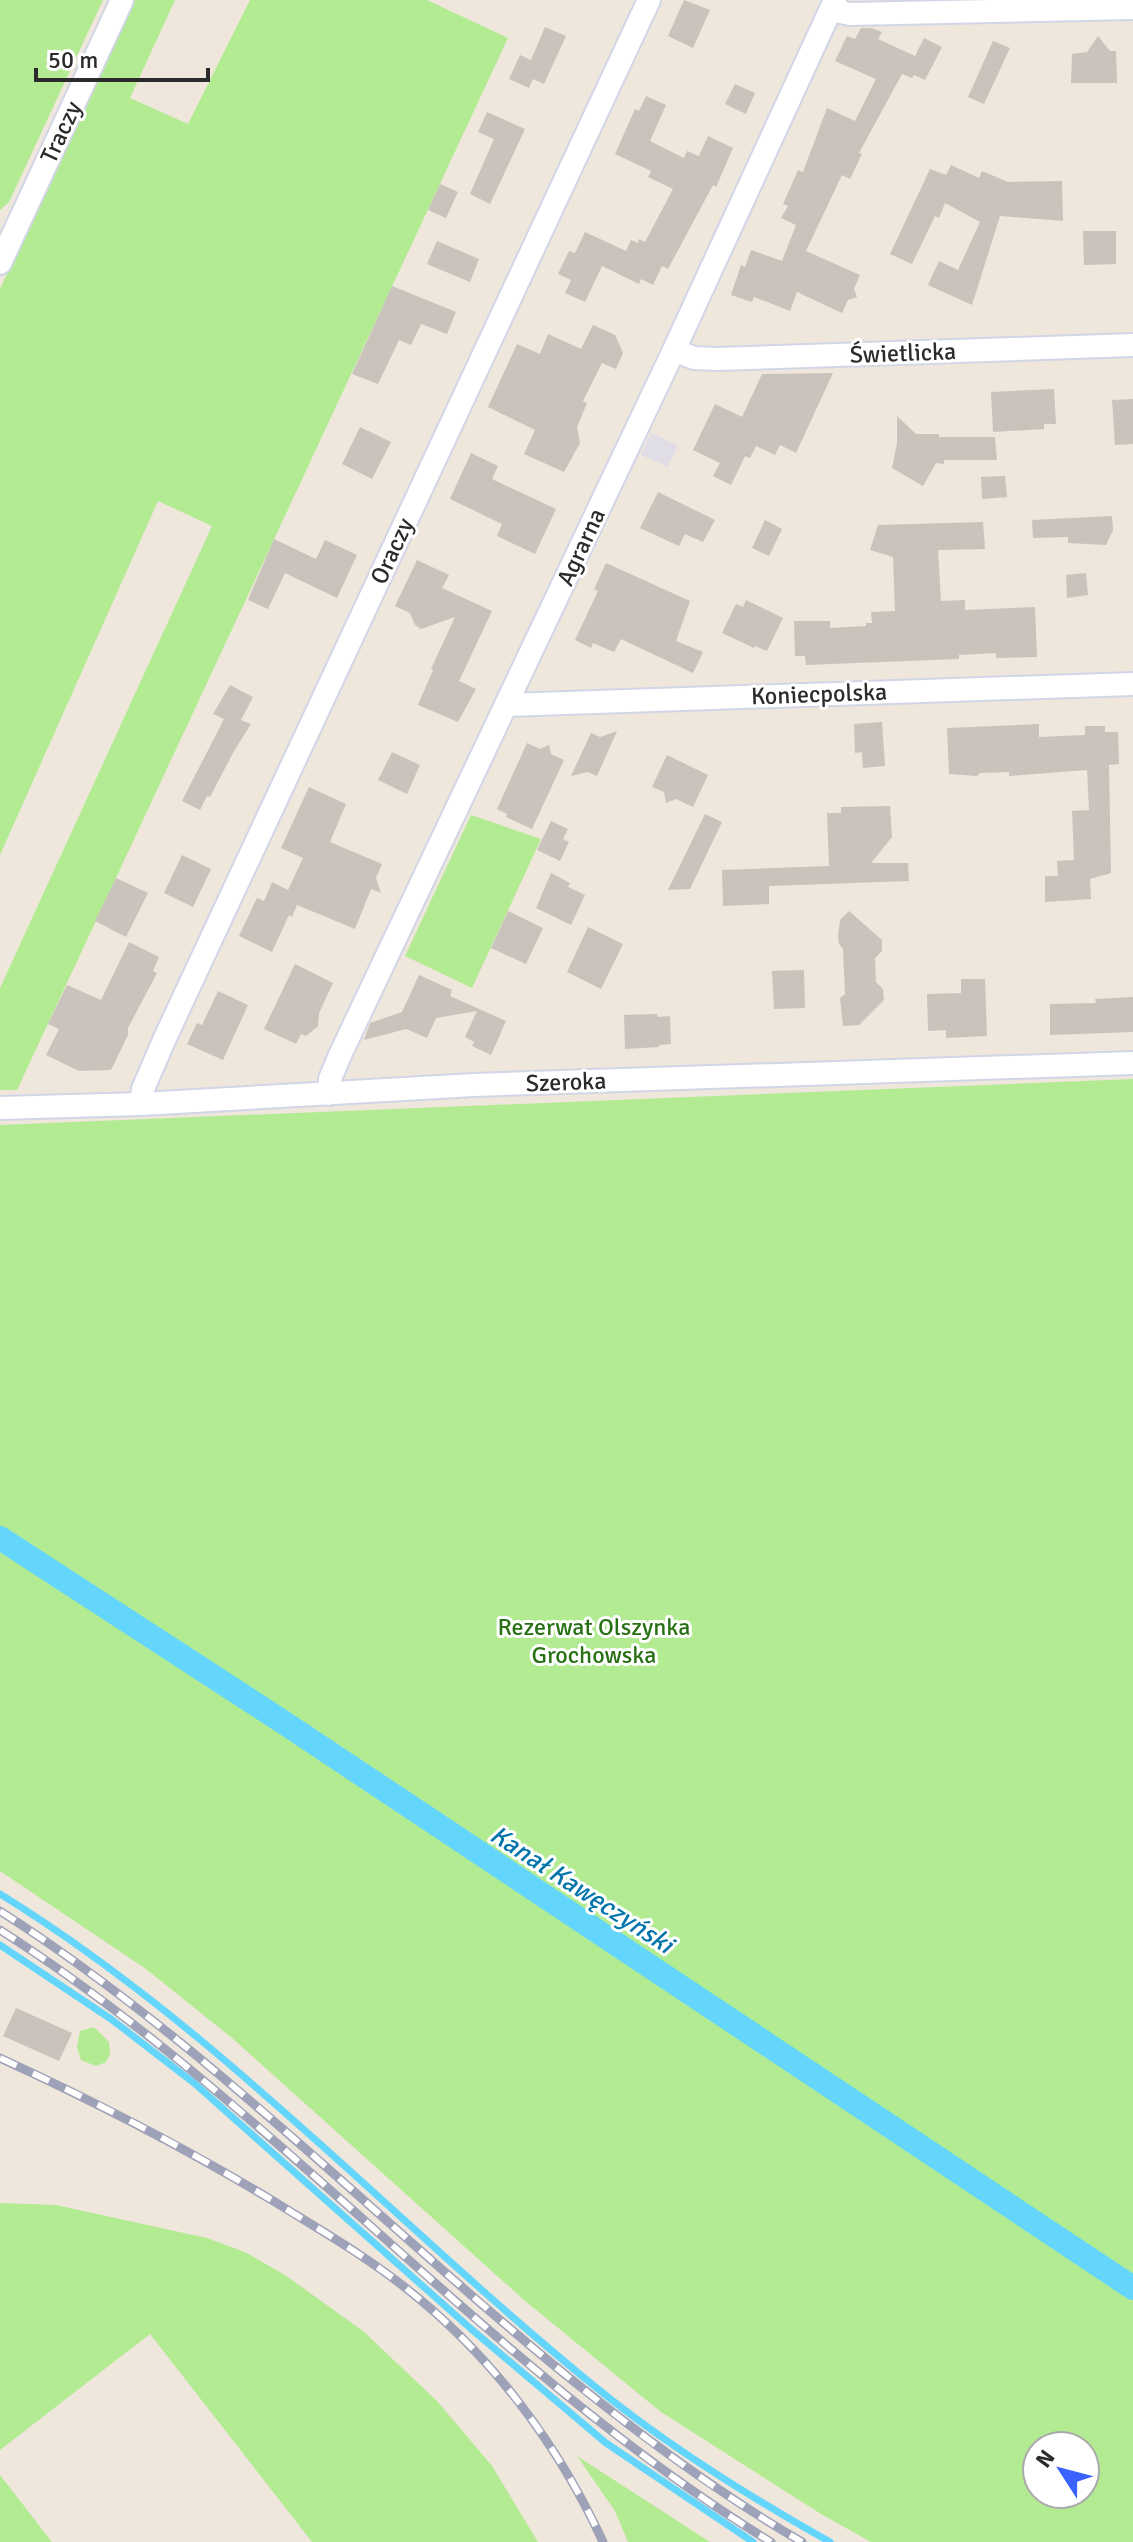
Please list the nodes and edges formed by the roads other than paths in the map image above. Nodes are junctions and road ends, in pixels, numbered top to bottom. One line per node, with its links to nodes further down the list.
1 (122, 0): 5 (street, Traczy)
2 (649, 0): 12 (street, Oraczy)
3 (833, 5): 4 (street); 7 (street, Agrarna)
4 (1133, 8)
5 (0, 263)
6 (1133, 345): 7 (street, Świetlicka)
7 (674, 350): 9 (street, Agrarna)
8 (1133, 684): 9 (street, Koniecpolska)
9 (506, 705): 11 (street, Agrarna)
10 (1133, 1063): 11 (street, Szeroka)
11 (329, 1094): 12 (street, Szeroka)
12 (141, 1104): 13 (street, Szeroka)
13 (0, 1108)

